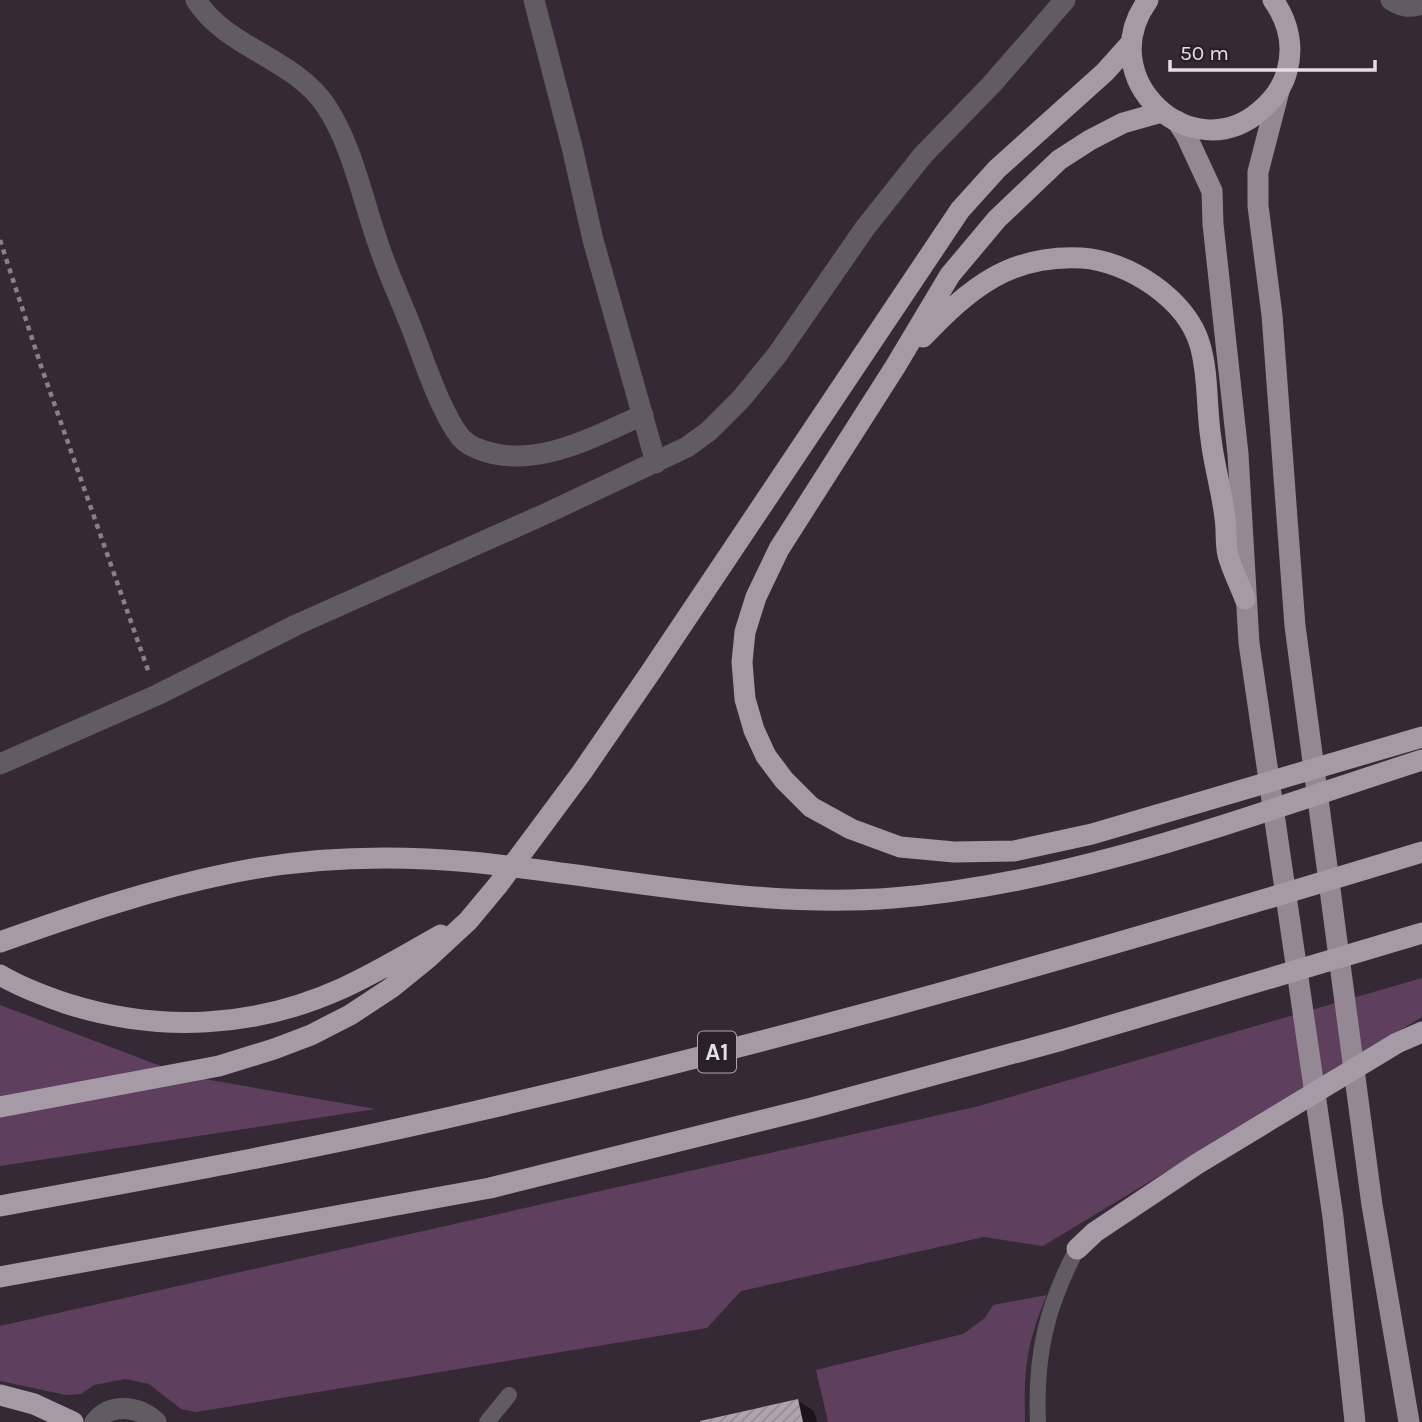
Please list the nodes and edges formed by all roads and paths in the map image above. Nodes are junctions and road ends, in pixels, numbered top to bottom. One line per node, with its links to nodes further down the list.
1 (196, 0): 13 (street)
2 (534, 0): 13 (street)
3 (1065, 0): 14 (street)
4 (1148, 0): 8 (highway)
5 (1273, 0): 9 (highway)
6 (1391, 0): 7 (street)
7 (1422, 4)
8 (1131, 43): 10 (highway); 21 (highway)
9 (1279, 91): 10 (highway); 38 (main road)
10 (1169, 116): 12 (highway); 15 (main road)
11 (0, 240): 16 (path)
12 (895, 367): 15 (highway); 17 (highway)
13 (643, 415): 14 (street)
14 (656, 463): 16 (street)
15 (1245, 599): 37 (main road)
16 (157, 695): 19 (street)
17 (1422, 737)
18 (1422, 760): 23 (highway)
19 (0, 764)
20 (1422, 852): 27 (highway, A1)
21 (468, 921): 24 (highway); 26 (highway)
22 (1422, 933): 29 (highway)
23 (0, 942)
24 (0, 975)
25 (1422, 1032): 28 (highway)
26 (0, 1107)
27 (0, 1206)
28 (1077, 1249): 36 (lane)
29 (0, 1277)
30 (0, 1395): 32 (highway)
31 (509, 1395): 35 (lane)
32 (74, 1422)
33 (95, 1422): 34 (street)
34 (156, 1422)
35 (487, 1422)
36 (1038, 1422)
37 (1355, 1422)
38 (1409, 1422)

